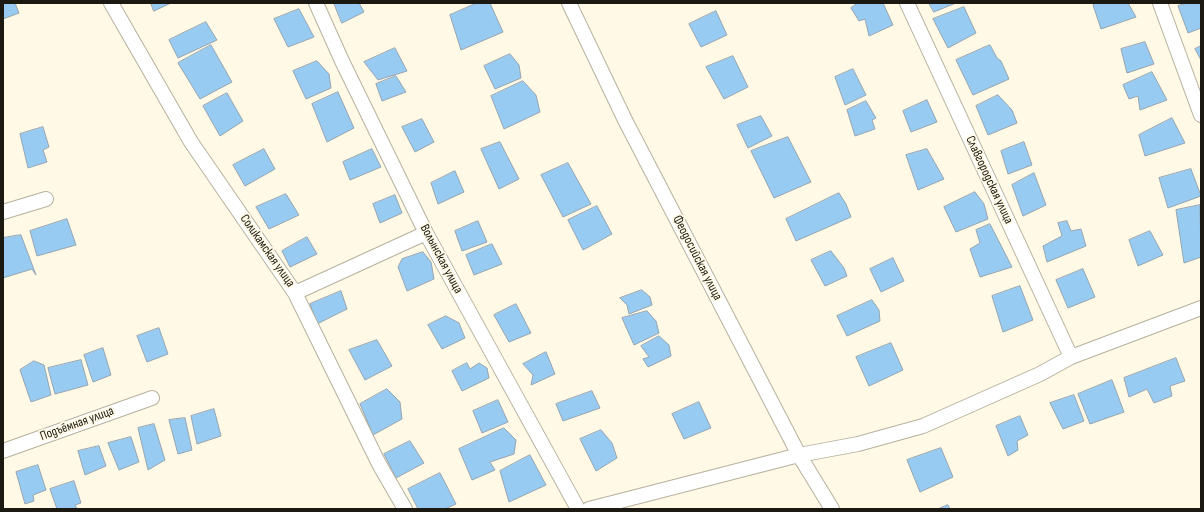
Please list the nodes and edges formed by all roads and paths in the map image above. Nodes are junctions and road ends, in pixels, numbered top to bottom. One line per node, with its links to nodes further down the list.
1 (111, 3): 10 (street, Соликамская улица)
2 (316, 3): 9 (street, Волынская улица)
3 (569, 3): 15 (street, Феодосийская улица)
4 (908, 3): 12 (street, Славгородская улица)
5 (1160, 3): 6 (street)
6 (1201, 115)
7 (46, 199): 8 (street)
8 (3, 212)
9 (426, 233): 10 (street); 17 (street, Волынская улица)
10 (295, 292): 16 (street, Соликамская улица)
11 (1201, 308): 12 (street)
12 (1071, 357): 15 (street)
13 (152, 398): 14 (street, Подъёмная улица)
14 (3, 451)
15 (799, 455): 18 (street); 19 (street, Феодосийская улица)
16 (405, 509)
17 (578, 509)
18 (589, 509)
19 (832, 509)

